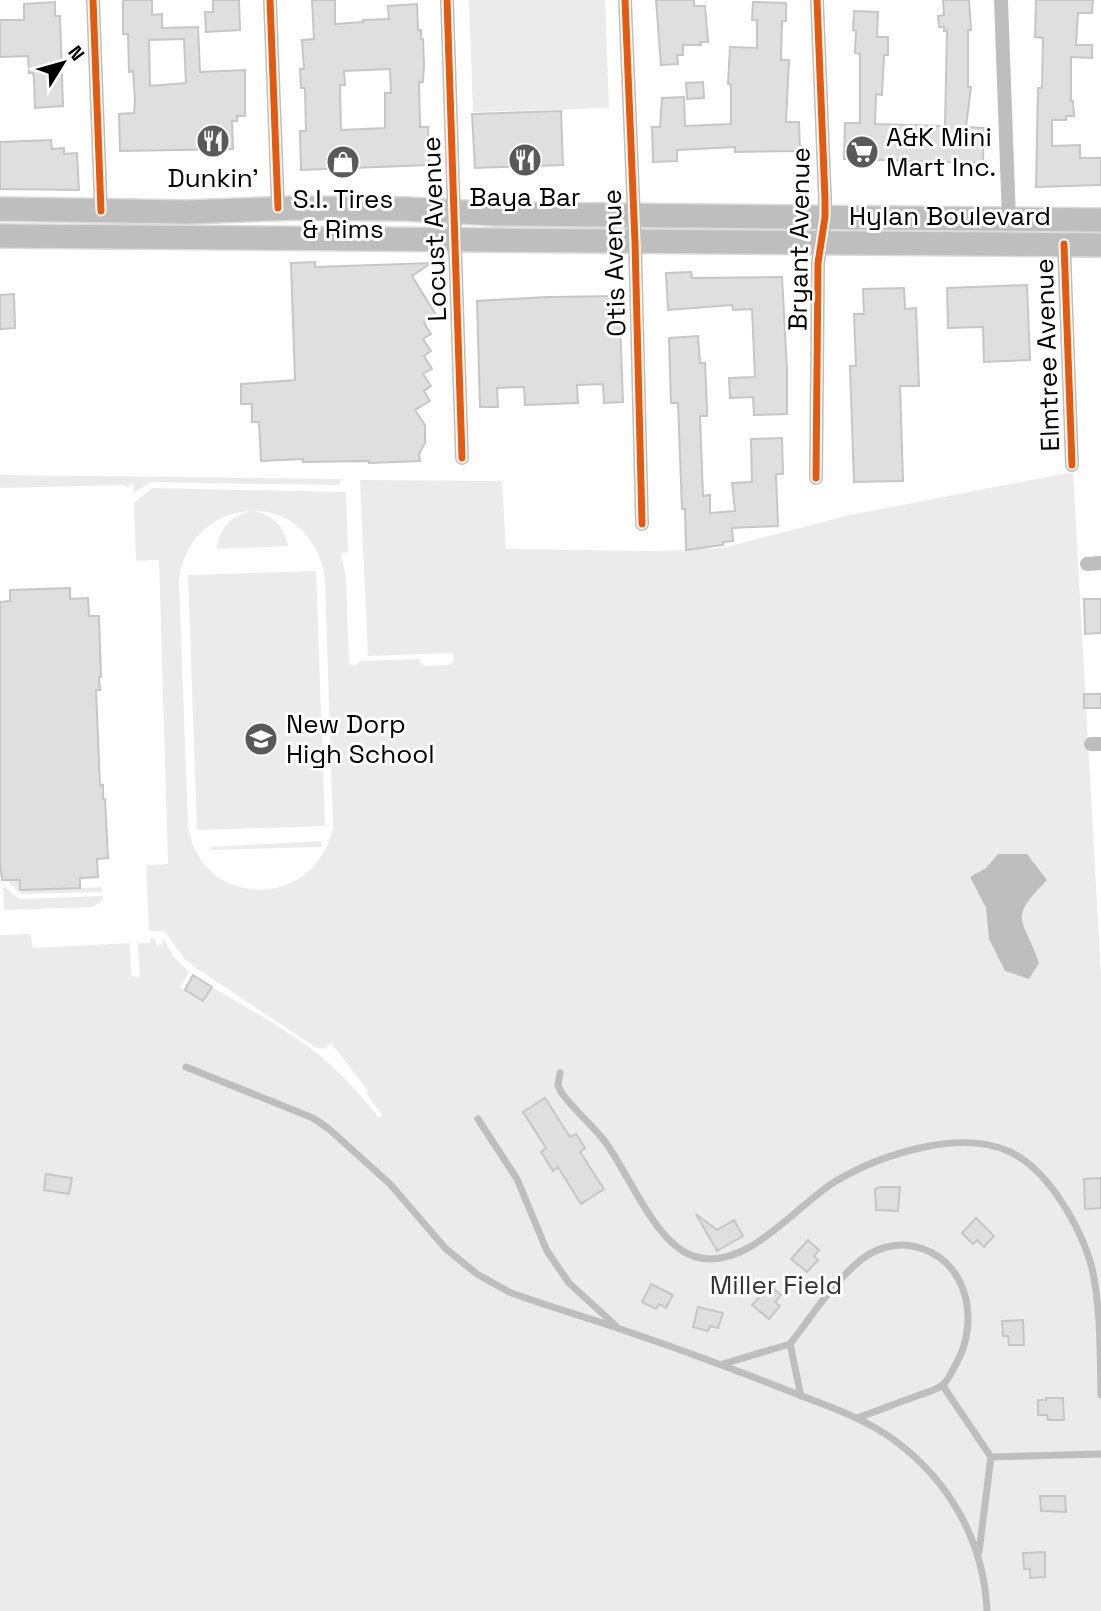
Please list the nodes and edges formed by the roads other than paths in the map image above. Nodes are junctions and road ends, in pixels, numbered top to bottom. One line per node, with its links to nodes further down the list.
1 (93, 0): 9 (street)
2 (270, 0): 7 (street)
3 (447, 0): 10 (street, Locust Avenue)
4 (625, 0): 11 (street, Otis Avenue)
5 (817, 0): 12 (street, Bryant Avenue)
6 (1001, 0): 14 (street)
7 (278, 208): 9 (main road, Hylan Boulevard); 10 (main road, Hylan Boulevard); 17 (main road)
8 (0, 209): 9 (main road, Hylan Boulevard)
9 (101, 211)
10 (455, 212): 11 (main road, Hylan Boulevard); 18 (street, Locust Avenue)
11 (635, 215): 12 (main road, Hylan Boulevard); 19 (street, Otis Avenue)
12 (825, 217): 13 (main road, Hylan Boulevard); 20 (street, Bryant Avenue)
13 (931, 219): 14 (main road, Hylan Boulevard); 21 (main road)
14 (1009, 219): 15 (main road, Hylan Boulevard)
15 (1101, 220)
16 (0, 236): 17 (main road, Hylan Boulevard)
17 (279, 239): 18 (main road, Hylan Boulevard)
18 (456, 240): 19 (main road, Hylan Boulevard); 24 (street, Locust Avenue)
19 (635, 242): 20 (main road, Hylan Boulevard); 27 (street, Otis Avenue)
20 (820, 243): 21 (main road, Hylan Boulevard); 26 (street, Bryant Avenue)
21 (932, 244): 22 (main road, Hylan Boulevard)
22 (1064, 244): 23 (main road, Hylan Boulevard); 25 (street, Elmtree Avenue)
23 (1101, 245)
24 (463, 458)
25 (1072, 465)
26 (816, 478)
27 (642, 524)
28 (186, 1067): 31 (lane)
29 (560, 1073): 35 (lane)
30 (478, 1119): 31 (lane)
31 (618, 1328): 33 (lane)
32 (790, 1344): 33 (lane); 34 (lane); 36 (lane)
33 (722, 1365): 36 (lane)
34 (943, 1386): 37 (lane); 39 (lane)
35 (1101, 1395)
36 (801, 1396): 37 (lane)
37 (857, 1418): 40 (lane)
38 (1101, 1454): 39 (lane)
39 (991, 1457): 40 (lane)
40 (979, 1554): 41 (lane)
41 (987, 1611)

